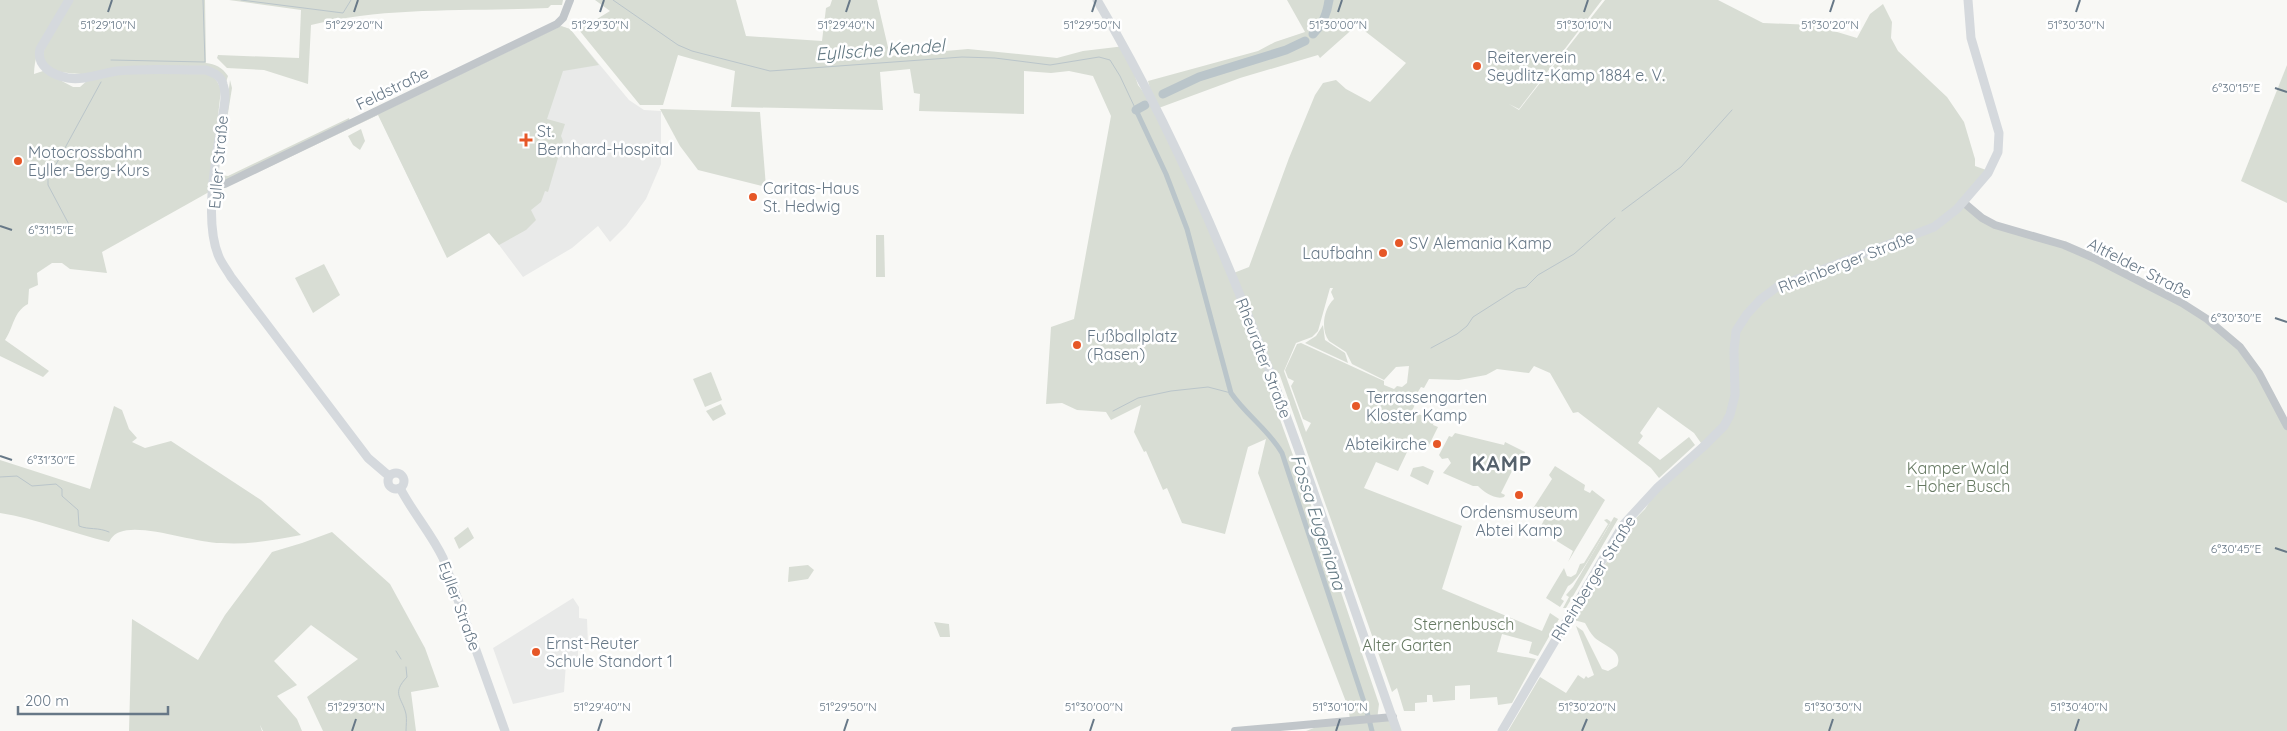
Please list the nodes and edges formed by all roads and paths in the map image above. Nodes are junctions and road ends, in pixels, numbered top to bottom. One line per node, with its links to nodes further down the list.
1 (69, 0): 5 (main road, Eyller Straße)
2 (570, 0): 5 (street, Feldstraße)
3 (1097, 0): 8 (main road, Rheurdter Straße)
4 (1968, 0): 6 (main road, Rheinberger Straße)
5 (213, 184): 9 (main road, Eyller Straße)
6 (1963, 202): 7 (street, Altfelder Straße); 12 (main road, Rheinberger Straße)
7 (2287, 426)
8 (1392, 717): 10 (street); 11 (main road, Rheurdter Straße)
9 (505, 731)
10 (1236, 731)
11 (1398, 731)
12 (1502, 731)

